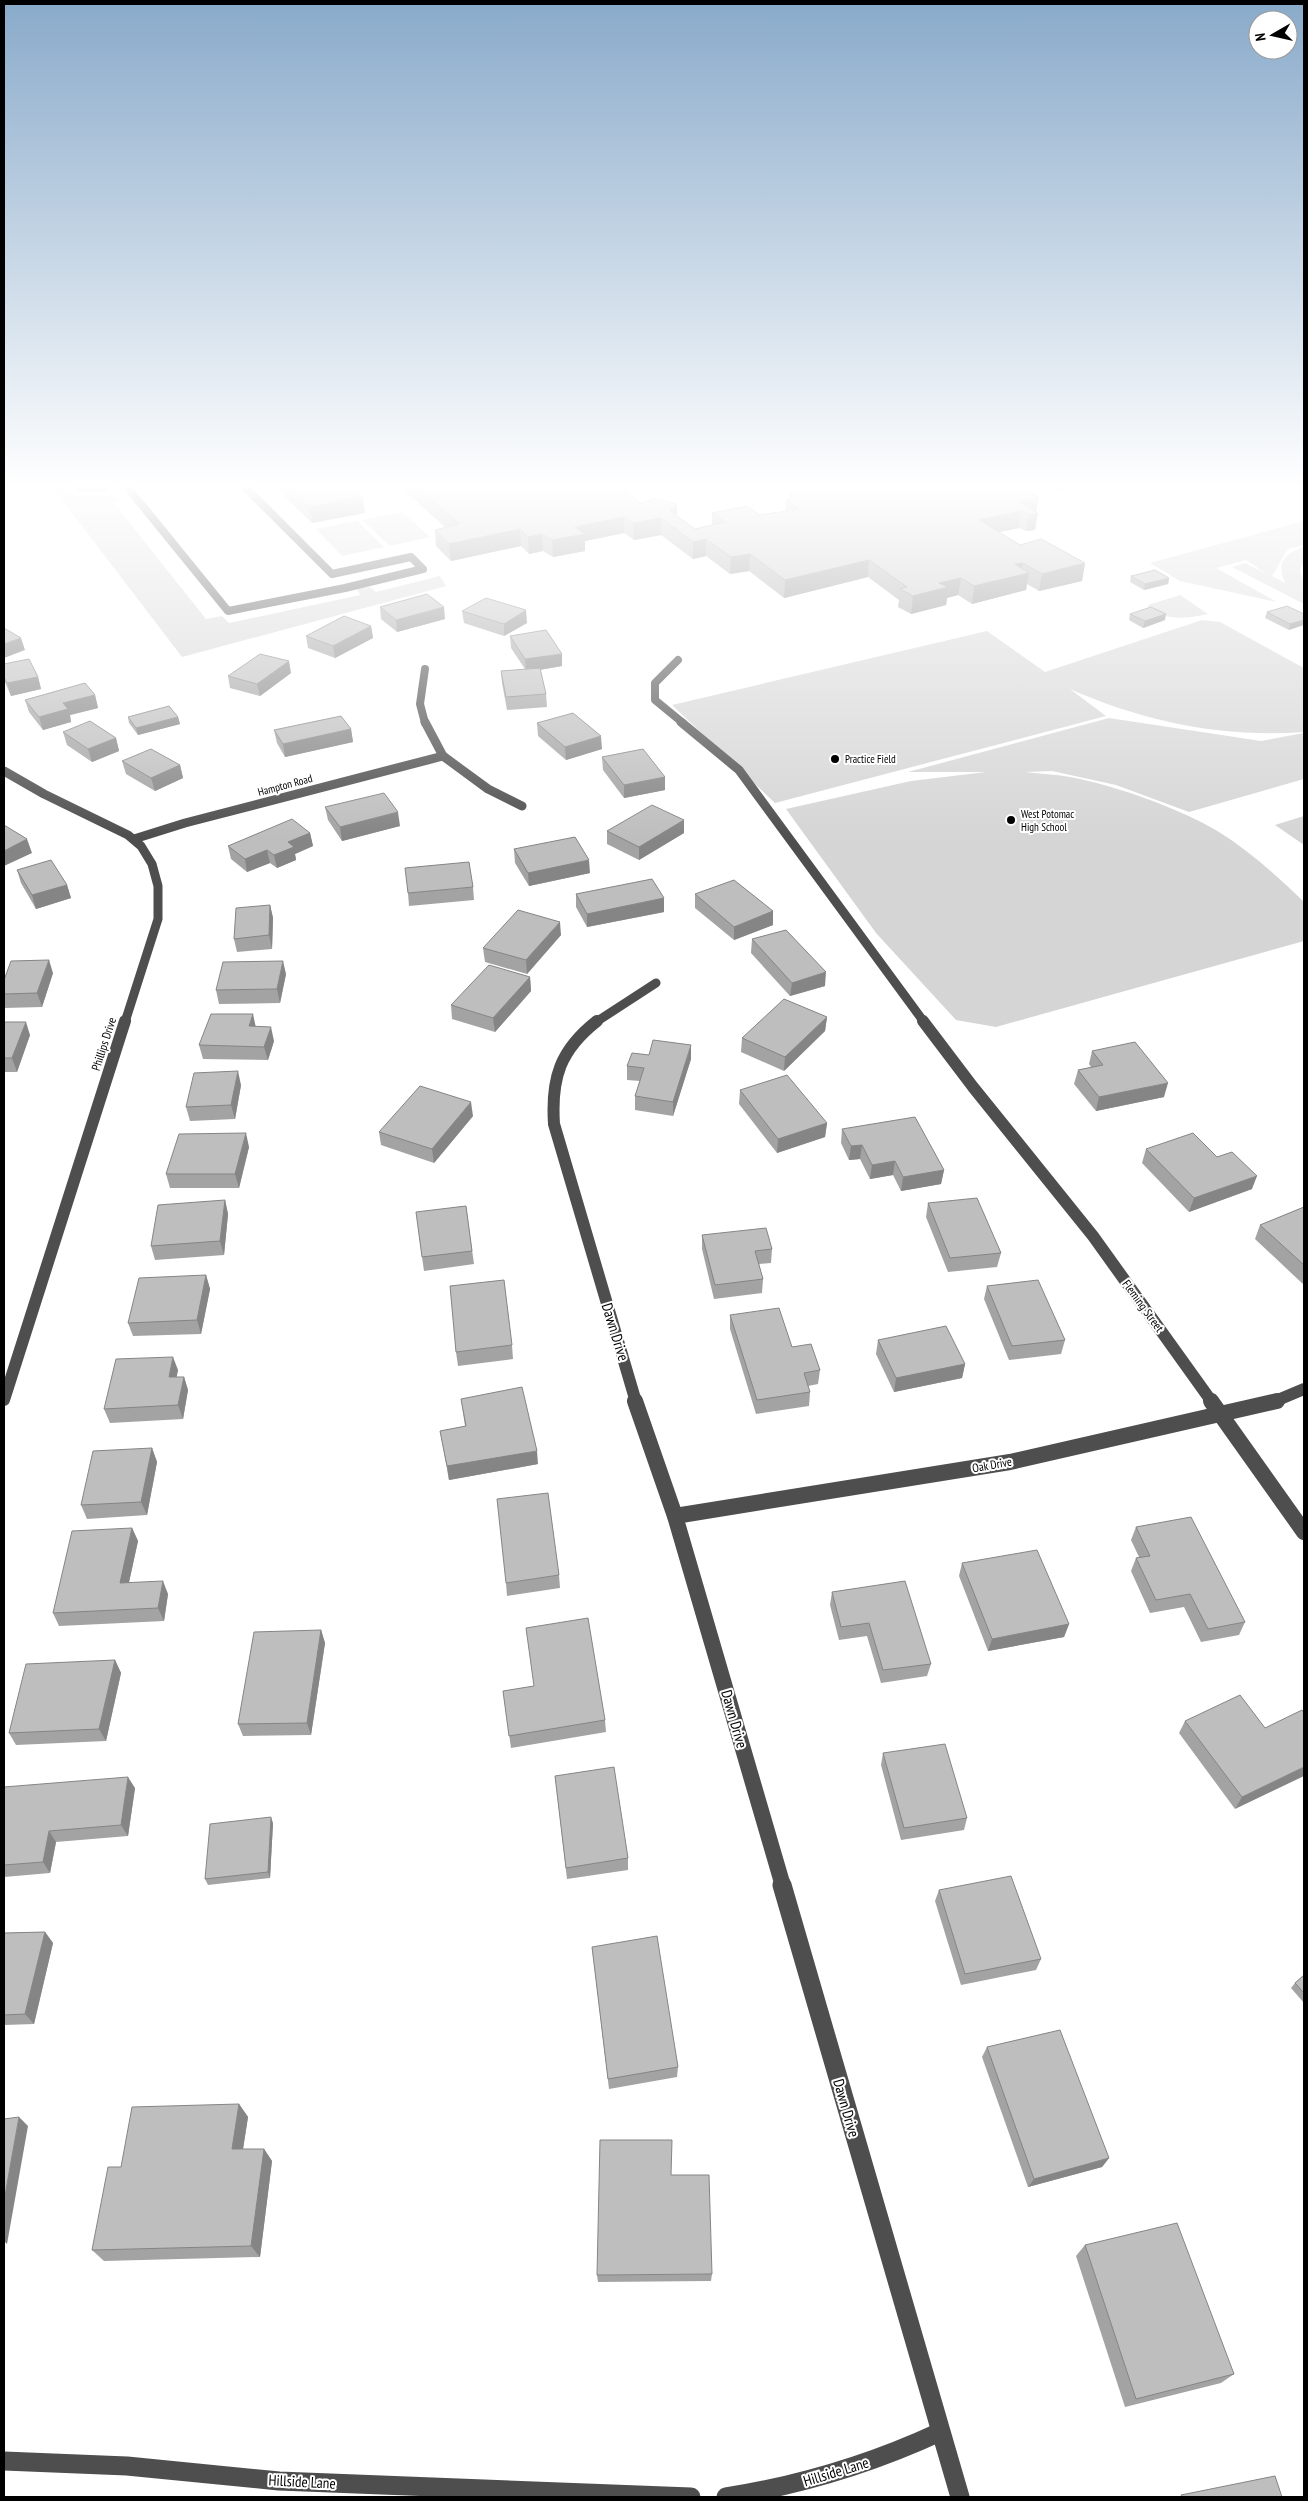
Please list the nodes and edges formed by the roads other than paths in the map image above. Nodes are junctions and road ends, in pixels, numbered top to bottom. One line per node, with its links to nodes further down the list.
1 (224, 605): 2 (street)
2 (256, 605)
3 (678, 660): 12 (street, Fleming Street)
4 (425, 669): 5 (street)
5 (443, 756): 7 (street); 8 (street, Hampton Road)
6 (4, 771): 8 (street, Phillips Drive)
7 (522, 806)
8 (134, 839): 11 (street, Phillips Drive)
9 (656, 984): 13 (street, Dawn Drive)
10 (1304, 1389): 12 (street, Oak Drive)
11 (4, 1400)
12 (1222, 1415): 13 (street, Oak Drive); 14 (street, Fleming Street)
13 (675, 1516): 15 (street, Dawn Drive)
14 (1304, 1532)
15 (940, 2432): 18 (street, Hillside Lane); 19 (street, Dawn Drive)
16 (4, 2462): 17 (street, Hillside Lane)
17 (691, 2497)
18 (726, 2497)
19 (960, 2497)

